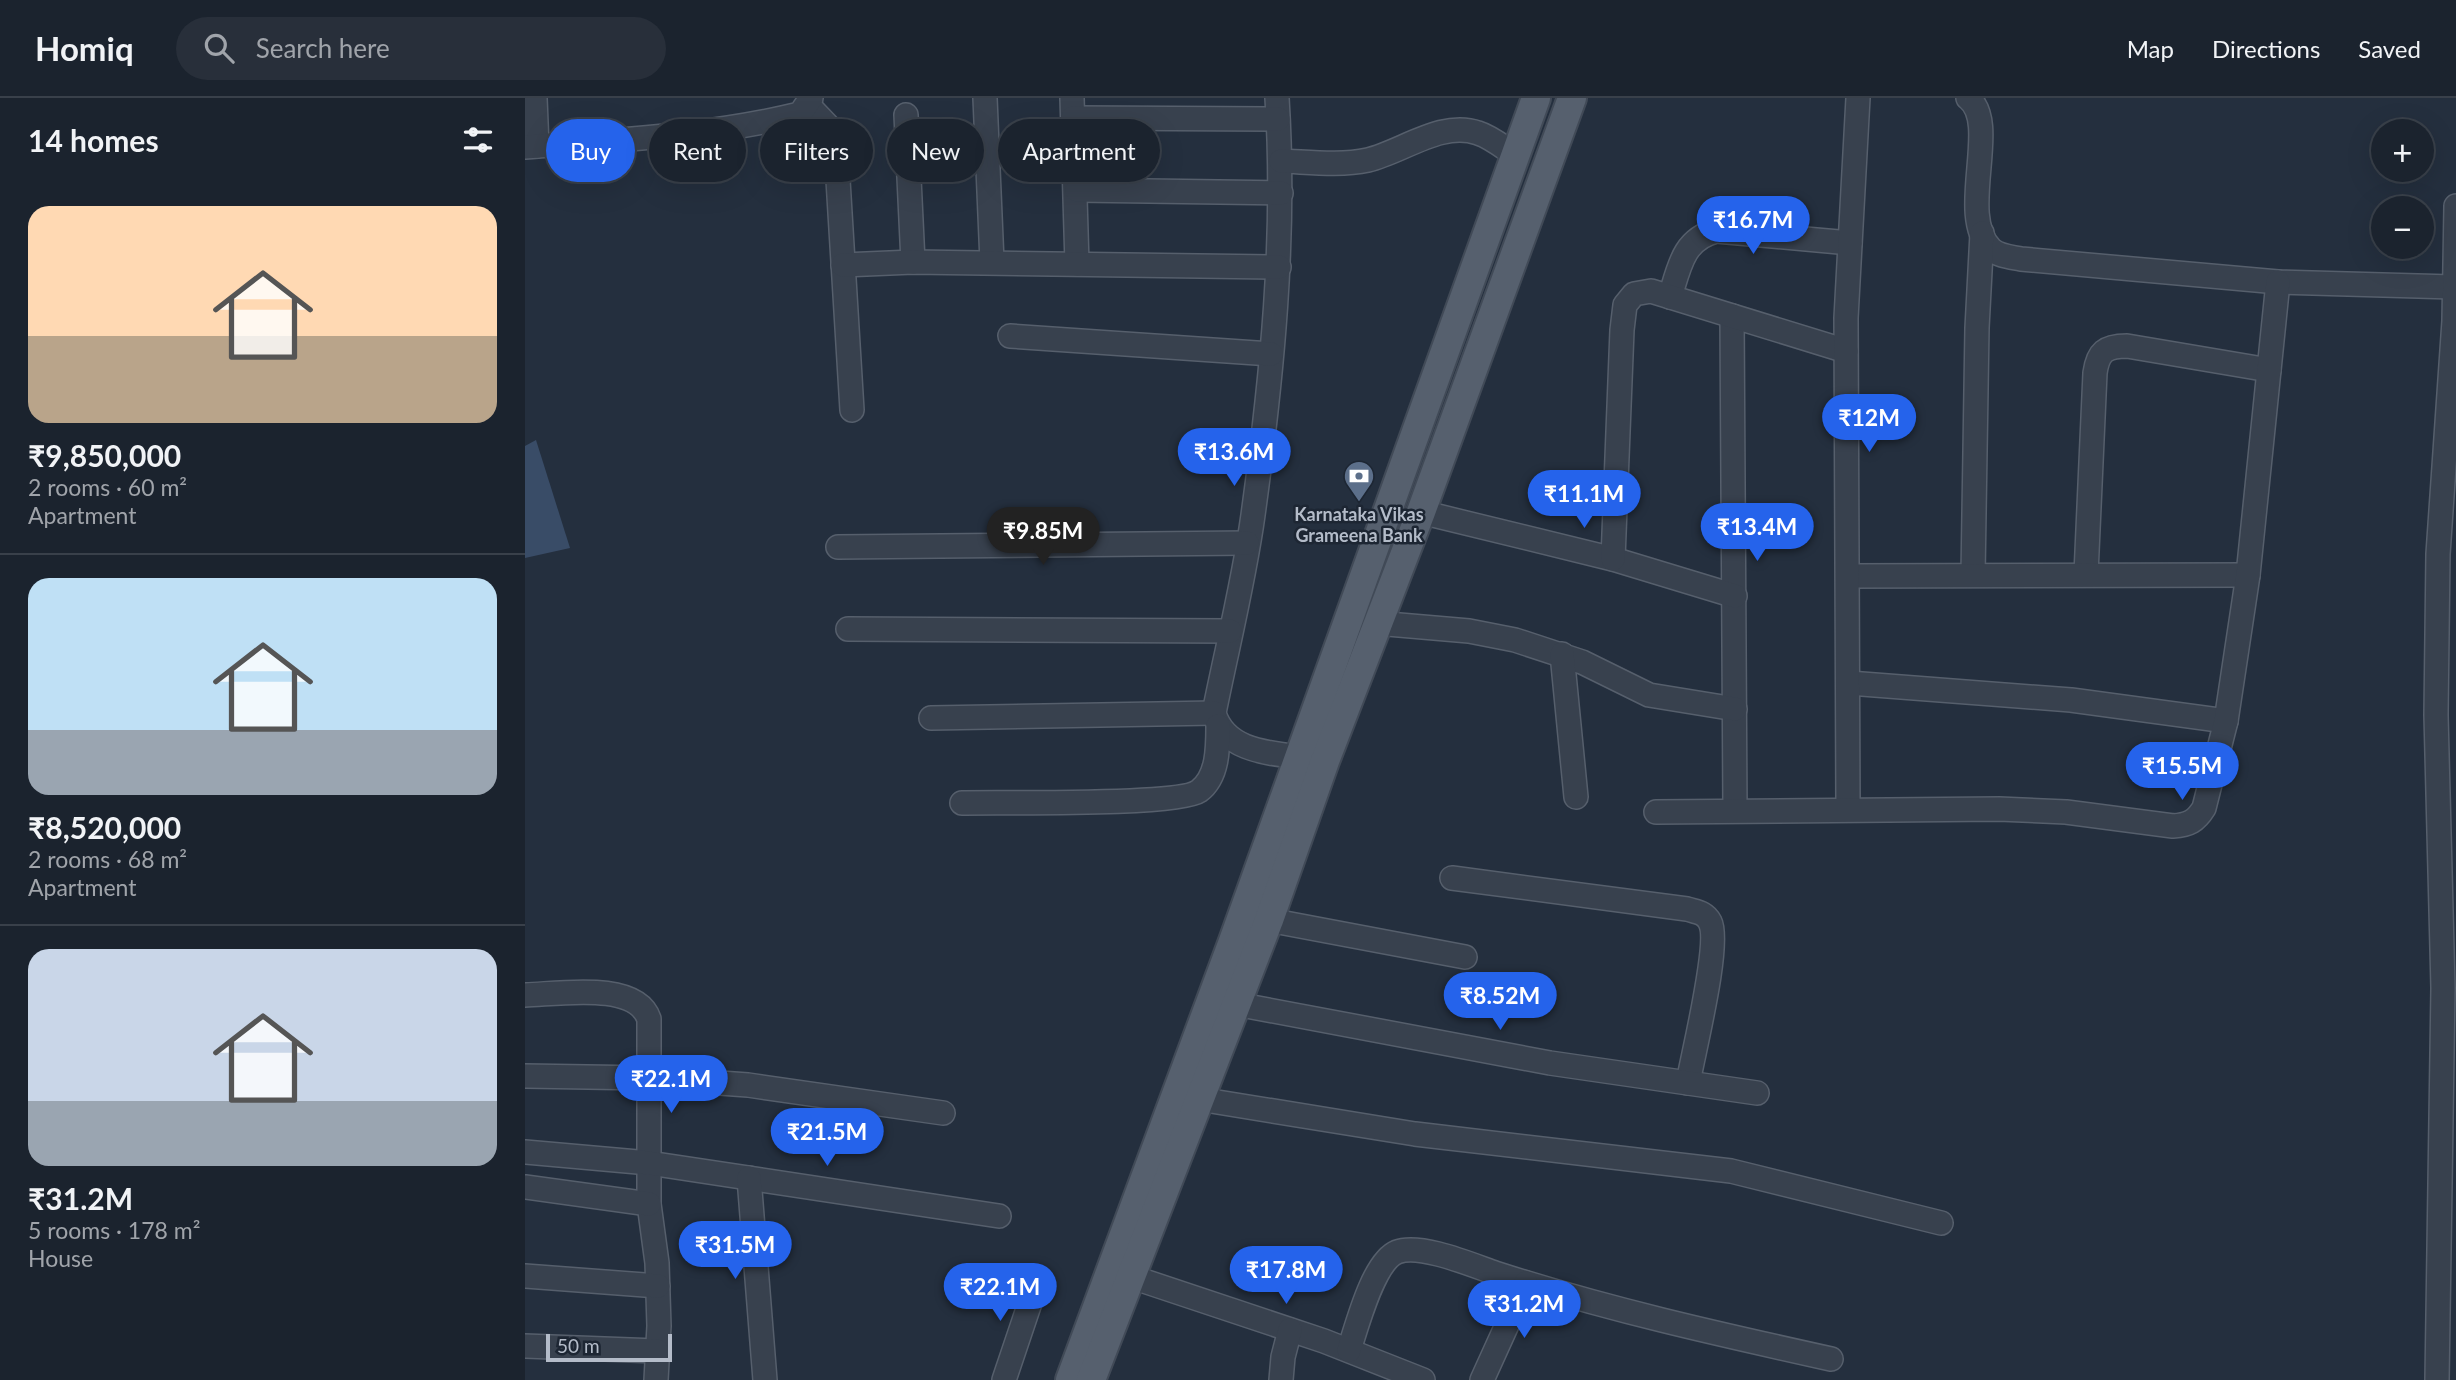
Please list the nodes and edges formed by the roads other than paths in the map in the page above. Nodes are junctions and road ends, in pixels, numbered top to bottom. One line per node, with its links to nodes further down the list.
1 (535, 98): 11 (street)
2 (985, 98): 20 (street)
3 (1536, 98): 12 (main road)
4 (1572, 98): 33 (main road)
5 (1859, 98): 18 (street)
6 (1968, 98): 17 (street)
7 (809, 102): 11 (street); 22 (street)
8 (1072, 108): 9 (street); 14 (street)
9 (1277, 108): 13 (street)
10 (906, 116): 19 (street)
11 (531, 147)
12 (1515, 155): 13 (street); 51 (main road)
13 (1281, 160): 15 (street)
14 (1077, 190): 15 (street); 21 (street)
15 (1281, 193): 23 (street)
16 (2456, 206): 25 (street)
17 (1982, 233): 24 (street); 38 (street)
18 (1850, 243): 26 (street); 29 (street)
19 (913, 262): 20 (street); 22 (street)
20 (992, 262): 21 (street)
21 (1077, 264): 23 (street)
22 (843, 265): 32 (street)
23 (1279, 267): 30 (street)
24 (2278, 282): 25 (street); 31 (street)
25 (2453, 287): 94 (street)
26 (1670, 297): 27 (street); 36 (street)
27 (1732, 316): 29 (street); 41 (street)
28 (1010, 336): 30 (street)
29 (1846, 351): 40 (street)
30 (1271, 354): 34 (street)
31 (2269, 370): 37 (street); 39 (street)
32 (852, 410)
33 (1421, 512): 36 (street); 42 (main road)
34 (1247, 543): 35 (street); 44 (street)
35 (838, 547)
36 (1613, 559): 41 (street)
37 (2086, 574): 38 (street); 39 (street)
38 (1973, 575): 40 (street)
39 (2248, 575): 50 (street)
40 (1848, 576): 46 (street)
41 (1735, 596): 47 (street)
42 (1376, 623): 45 (street); 52 (main road)
43 (848, 629): 44 (street)
44 (1230, 631): 49 (street)
45 (1562, 654): 47 (street); 53 (street)
46 (1849, 683): 50 (street); 55 (street)
47 (1735, 709): 56 (street)
48 (930, 718): 49 (street)
49 (1216, 720): 51 (street); 54 (street)
50 (2226, 721): 55 (street)
51 (1298, 757): 52 (street); 59 (main road)
52 (1325, 761): 59 (main road)
53 (1576, 797)
54 (962, 803)
55 (1848, 808): 56 (street)
56 (1735, 810): 57 (street)
57 (1656, 813)
58 (1452, 878): 65 (street)
59 (1256, 916): 60 (street); 62 (main road); 89 (main road)
60 (1465, 957)
61 (525, 995): 64 (street)
62 (1236, 1004): 65 (street); 67 (main road)
63 (525, 1076): 64 (street)
64 (649, 1079): 68 (street); 70 (street)
65 (1688, 1083): 66 (street)
66 (1757, 1093)
67 (1199, 1099): 75 (street); 77 (main road)
68 (943, 1113)
69 (525, 1152): 70 (street)
70 (649, 1163): 71 (street); 73 (street)
71 (749, 1178): 74 (street); 87 (street)
72 (525, 1187): 73 (street)
73 (649, 1204): 80 (street)
74 (999, 1216)
75 (1941, 1223)
76 (525, 1276): 80 (street)
77 (1132, 1278): 81 (street); 90 (main road)
78 (1038, 1279): 88 (street)
79 (1526, 1283): 83 (street); 85 (street); 93 (street)
80 (658, 1286): 84 (street)
81 (1290, 1330): 83 (street); 91 (street)
82 (525, 1346): 84 (street)
83 (1349, 1350): 92 (street)
84 (657, 1351): 86 (street)
85 (1831, 1359)
86 (656, 1380)
87 (765, 1380)
88 (1004, 1380)
89 (1070, 1380)
90 (1091, 1380)
91 (1281, 1380)
92 (1423, 1380)
93 (1482, 1380)
94 (2437, 1380)

